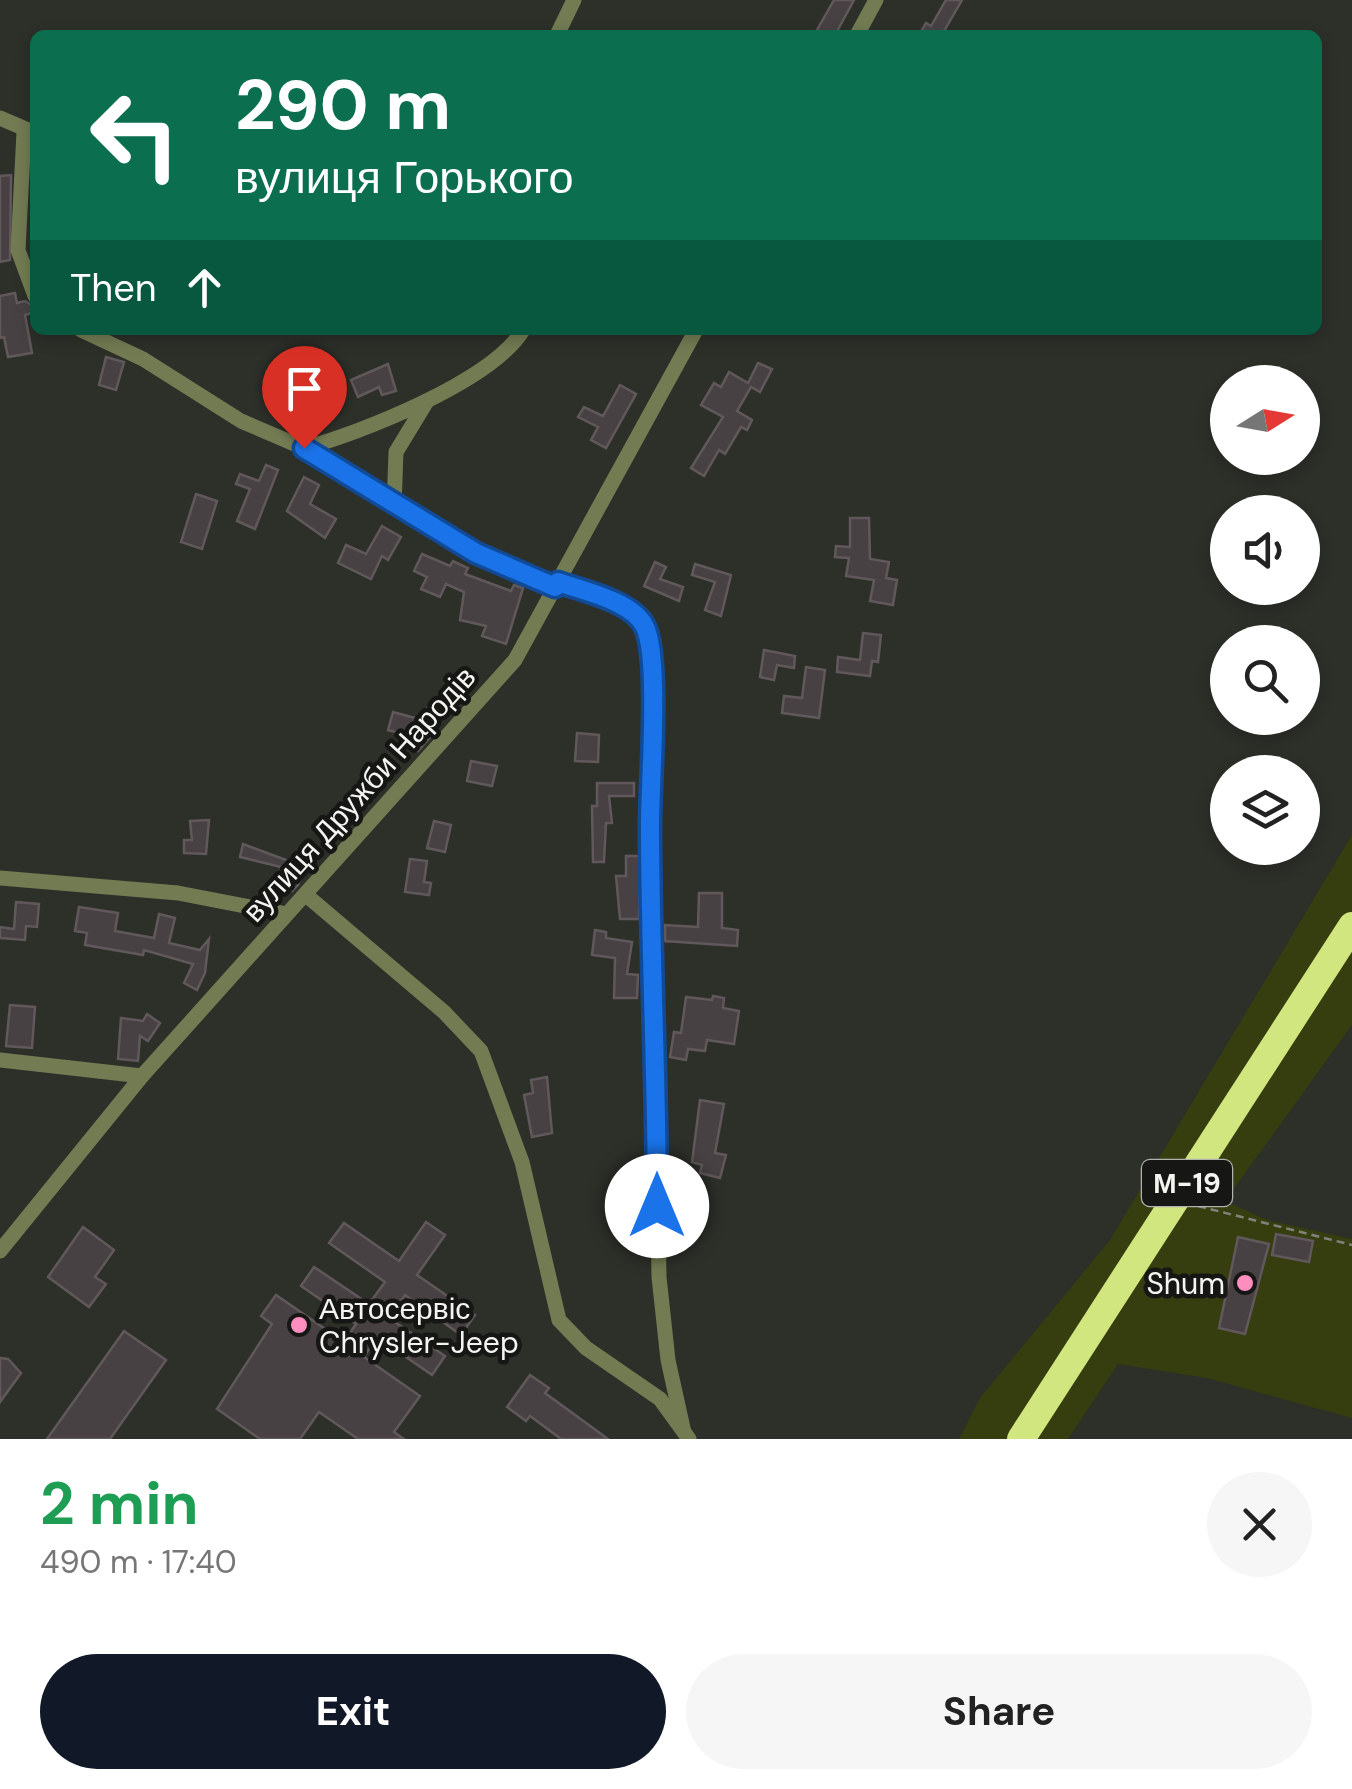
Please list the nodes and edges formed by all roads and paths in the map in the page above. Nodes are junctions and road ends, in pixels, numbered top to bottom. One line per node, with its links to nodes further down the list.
1 (574, 0): 3 (street)
2 (876, 0): 4 (street)
3 (559, 30)
4 (860, 30)
5 (0, 118): 6 (street)
6 (30, 132): 7 (street)
7 (30, 282)
8 (93, 335): 12 (street)
9 (518, 335): 11 (street)
10 (693, 335): 14 (street, вулиця Дружби Народів)
11 (430, 398): 12 (street); 13 (street)
12 (304, 448): 13 (street)
13 (394, 507): 14 (street)
14 (557, 584): 16 (street, вулиця Дружби Народів); 24 (street)
15 (0, 878): 17 (street)
16 (306, 896): 17 (street, вулиця Дружби Народів); 24 (street)
17 (287, 914): 20 (street, вулиця Дружби Народів)
18 (1352, 926): 21 (highway, М-19)
19 (0, 1060): 20 (street)
20 (142, 1076): 23 (street, вулиця Дружби Народів)
21 (1180, 1194): 22 (path); 25 (highway, М-19)
22 (1352, 1244)
23 (0, 1252)
24 (686, 1434)
25 (1020, 1439)

